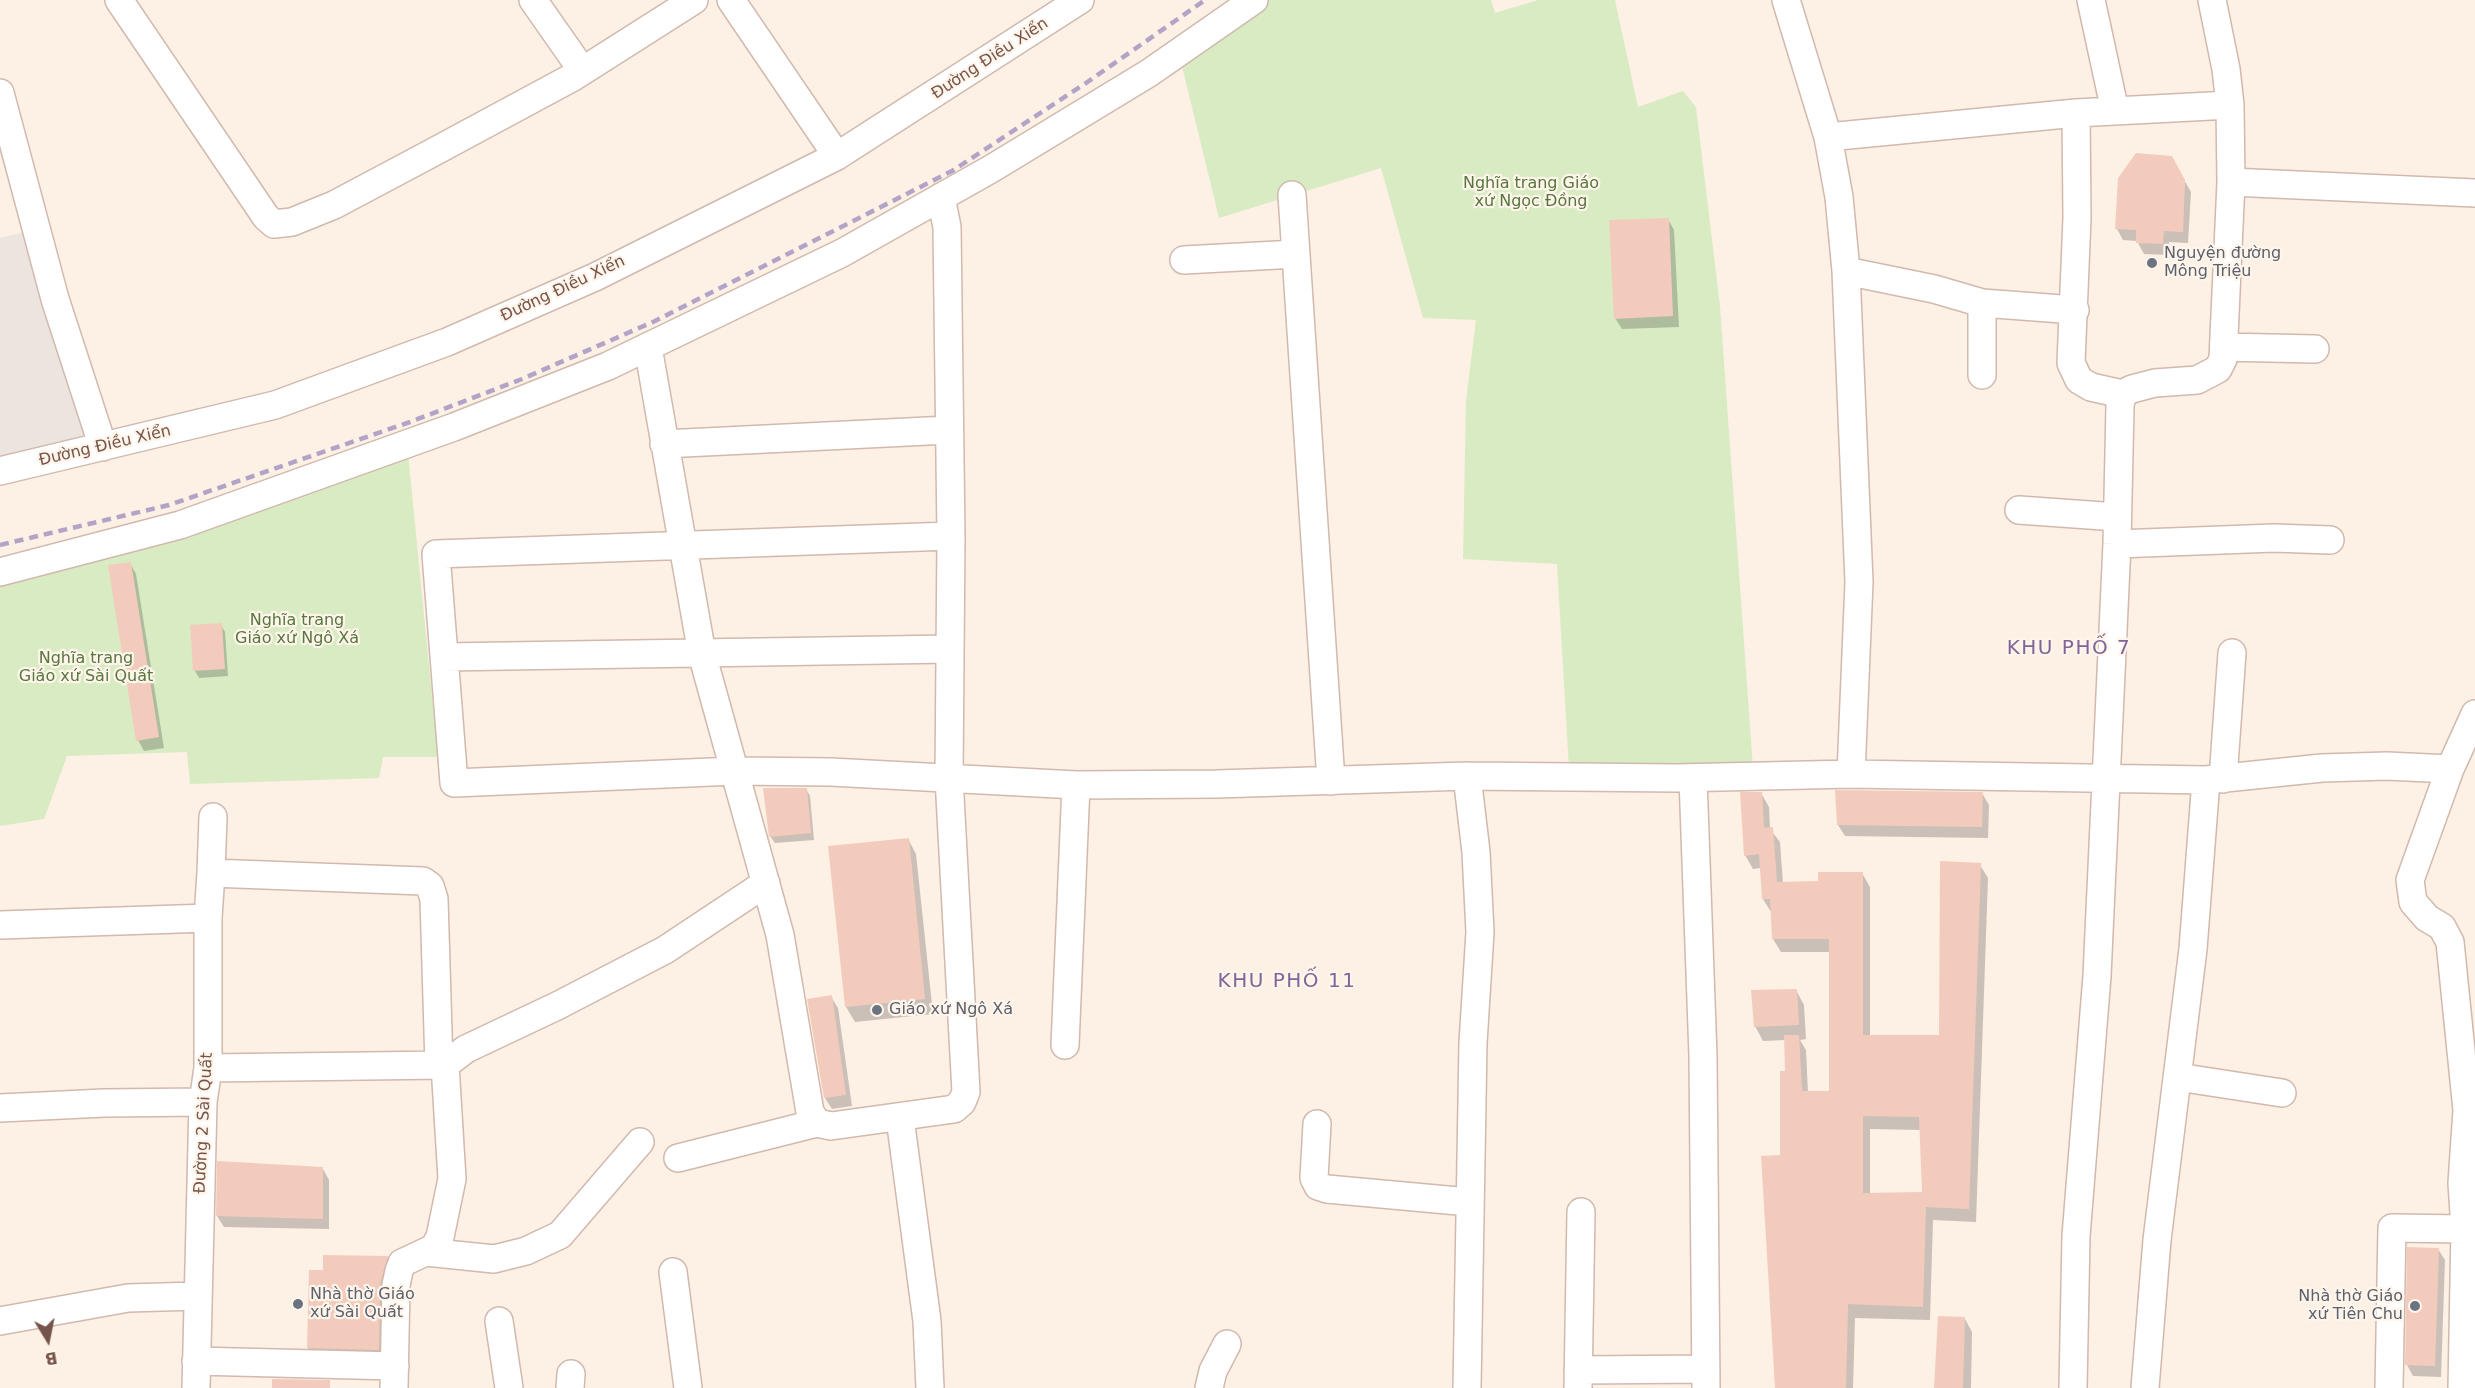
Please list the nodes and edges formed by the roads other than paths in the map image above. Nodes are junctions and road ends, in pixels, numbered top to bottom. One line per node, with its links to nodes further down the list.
1 (119, 0): 10 (street)
2 (533, 0): 10 (street)
3 (694, 0): 10 (street)
4 (731, 0): 16 (street)
5 (1254, 0): 20 (street)
6 (1786, 0): 15 (street)
7 (2091, 0): 13 (street)
8 (2212, 0): 12 (street)
9 (1064, 4): 16 (street, Đường Điều Xiển)
10 (582, 70)
11 (0, 93): 33 (street)
12 (2230, 105): 13 (street); 17 (street)
13 (2115, 111): 14 (street)
14 (2076, 113): 15 (street); 25 (street)
15 (1828, 137): 23 (street)
16 (837, 156): 33 (street, Đường Điều Xiển)
17 (2231, 182): 18 (street); 26 (street)
18 (2475, 193)
19 (1292, 195): 21 (street)
20 (941, 197): 27 (street); 31 (street)
21 (1296, 254): 22 (street); 55 (street)
22 (1184, 260)
23 (1845, 271): 24 (street); 49 (street)
24 (1982, 303): 25 (street); 29 (street)
25 (2075, 310): 30 (street)
26 (2224, 347): 28 (street); 30 (street)
27 (648, 348): 32 (street); 41 (street)
28 (2315, 349)
29 (1982, 375)
30 (2122, 394): 36 (street)
31 (948, 430): 32 (street); 37 (street)
32 (664, 444): 40 (street)
33 (103, 447): 34 (street, Đường Điều Xiển)
34 (0, 471)
35 (2019, 510): 36 (street)
36 (2117, 517): 39 (street)
37 (951, 536): 40 (street); 42 (street)
38 (2330, 540): 39 (street)
39 (2117, 544): 53 (street)
40 (681, 546): 44 (street); 45 (street)
41 (0, 572)
42 (950, 649): 44 (street); 51 (street)
43 (2232, 653): 54 (street)
44 (702, 654): 45 (street); 48 (street)
45 (444, 657): 48 (street)
46 (2472, 728): 47 (street)
47 (2450, 769): 54 (street); 76 (street)
48 (735, 771): 51 (street); 59 (street)
49 (1851, 774): 52 (street); 53 (street)
50 (1467, 776): 52 (street); 55 (street); 74 (street)
51 (949, 778): 56 (street); 69 (street)
52 (1693, 778): 85 (street)
53 (2105, 779): 54 (street); 93 (street)
54 (2214, 779): 65 (street)
55 (1331, 781): 56 (street)
56 (1076, 785): 62 (street)
57 (213, 818): 58 (street, Đường 2 Sài Quất)
58 (219, 873): 60 (street, Đường 2 Sài Quất); 63 (street)
59 (766, 883): 63 (street); 70 (street)
60 (208, 918): 61 (street); 64 (street, Đường 2 Sài Quất)
61 (0, 925)
62 (1065, 1045)
63 (442, 1065): 64 (street); 77 (street)
64 (208, 1068): 67 (street, Đường 2 Sài Quất)
65 (2178, 1077): 66 (street); 94 (street)
66 (2282, 1093)
67 (203, 1102): 68 (street); 79 (street, Đường 2 Sài Quất)
68 (0, 1108)
69 (900, 1118): 70 (street); 90 (street)
70 (817, 1123): 73 (street)
71 (1317, 1124): 74 (street)
72 (640, 1142): 77 (street)
73 (678, 1158)
74 (1469, 1202): 92 (street)
75 (1581, 1212): 86 (street)
76 (2470, 1229): 95 (street); 96 (street)
77 (426, 1252): 84 (street)
78 (673, 1272): 89 (street)
79 (197, 1296): 80 (street); 83 (street, Đường 2 Sài Quất)
80 (0, 1321)
81 (499, 1322): 88 (street)
82 (1227, 1344): 91 (street)
83 (196, 1361): 84 (street); 87 (street, Đường 2 Sài Quất)
84 (394, 1377)
85 (1706, 1378): 86 (street)
86 (1578, 1379)
87 (196, 1388)
88 (510, 1388)
89 (688, 1388)
90 (930, 1388)
91 (1209, 1388)
92 (1467, 1388)
93 (2073, 1388)
94 (2145, 1388)
95 (2389, 1388)
96 (2462, 1388)

